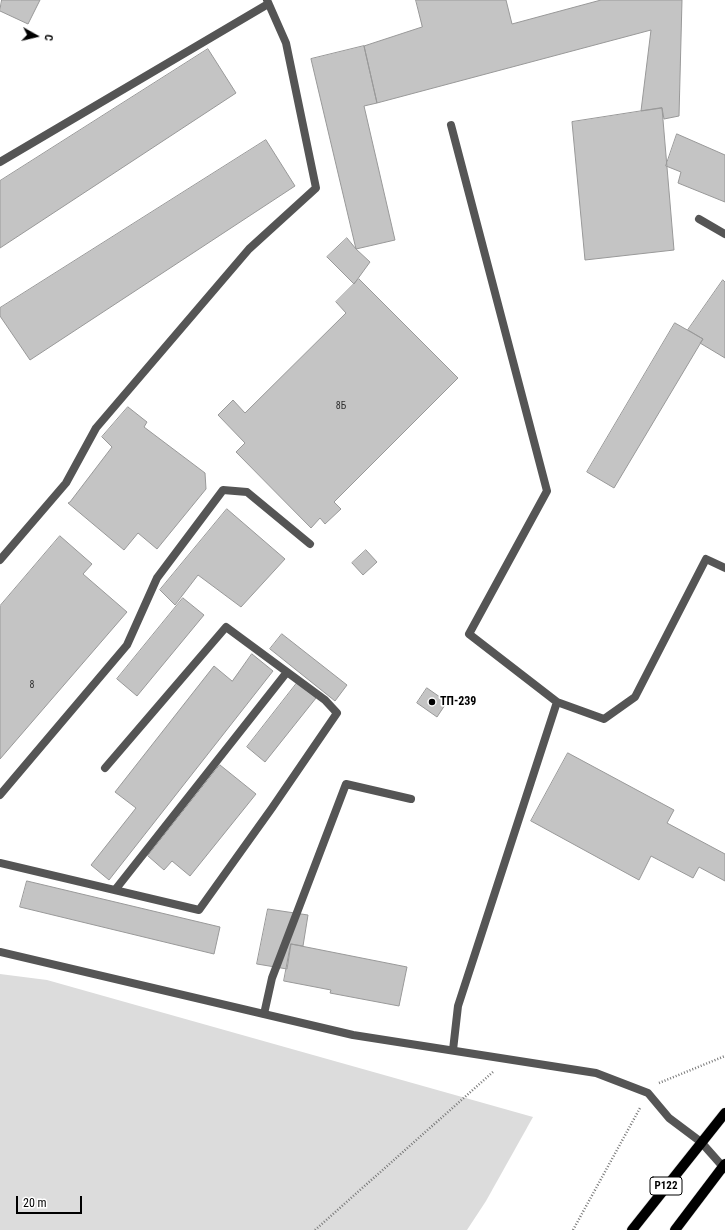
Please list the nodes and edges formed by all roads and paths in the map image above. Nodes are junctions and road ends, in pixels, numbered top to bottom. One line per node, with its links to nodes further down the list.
1 (267, 2): 3 (lane); 7 (lane)
2 (451, 125): 10 (lane)
3 (0, 162)
4 (699, 219): 5 (lane)
5 (725, 234)
6 (310, 544): 12 (lane)
7 (1, 558)
8 (725, 568): 10 (lane)
9 (287, 672): 11 (lane); 15 (lane); 15 (lane)
10 (557, 702): 18 (lane)
11 (105, 768)
12 (0, 795)
13 (411, 799): 17 (lane)
14 (0, 863): 15 (lane)
15 (114, 890)
16 (0, 952): 17 (lane)
17 (264, 1014): 18 (lane)
18 (453, 1050): 19 (lane)
19 (508, 1059): 21 (lane); 24 (path)
20 (725, 1113): 21 (main road, Р122)
21 (701, 1142): 23 (lane); 26 (main road, Р122)
22 (616, 1152): 25 (path)
23 (724, 1167): 27 (main road, Р122)
24 (315, 1230)
25 (573, 1230)
26 (632, 1230)
27 (675, 1230)

